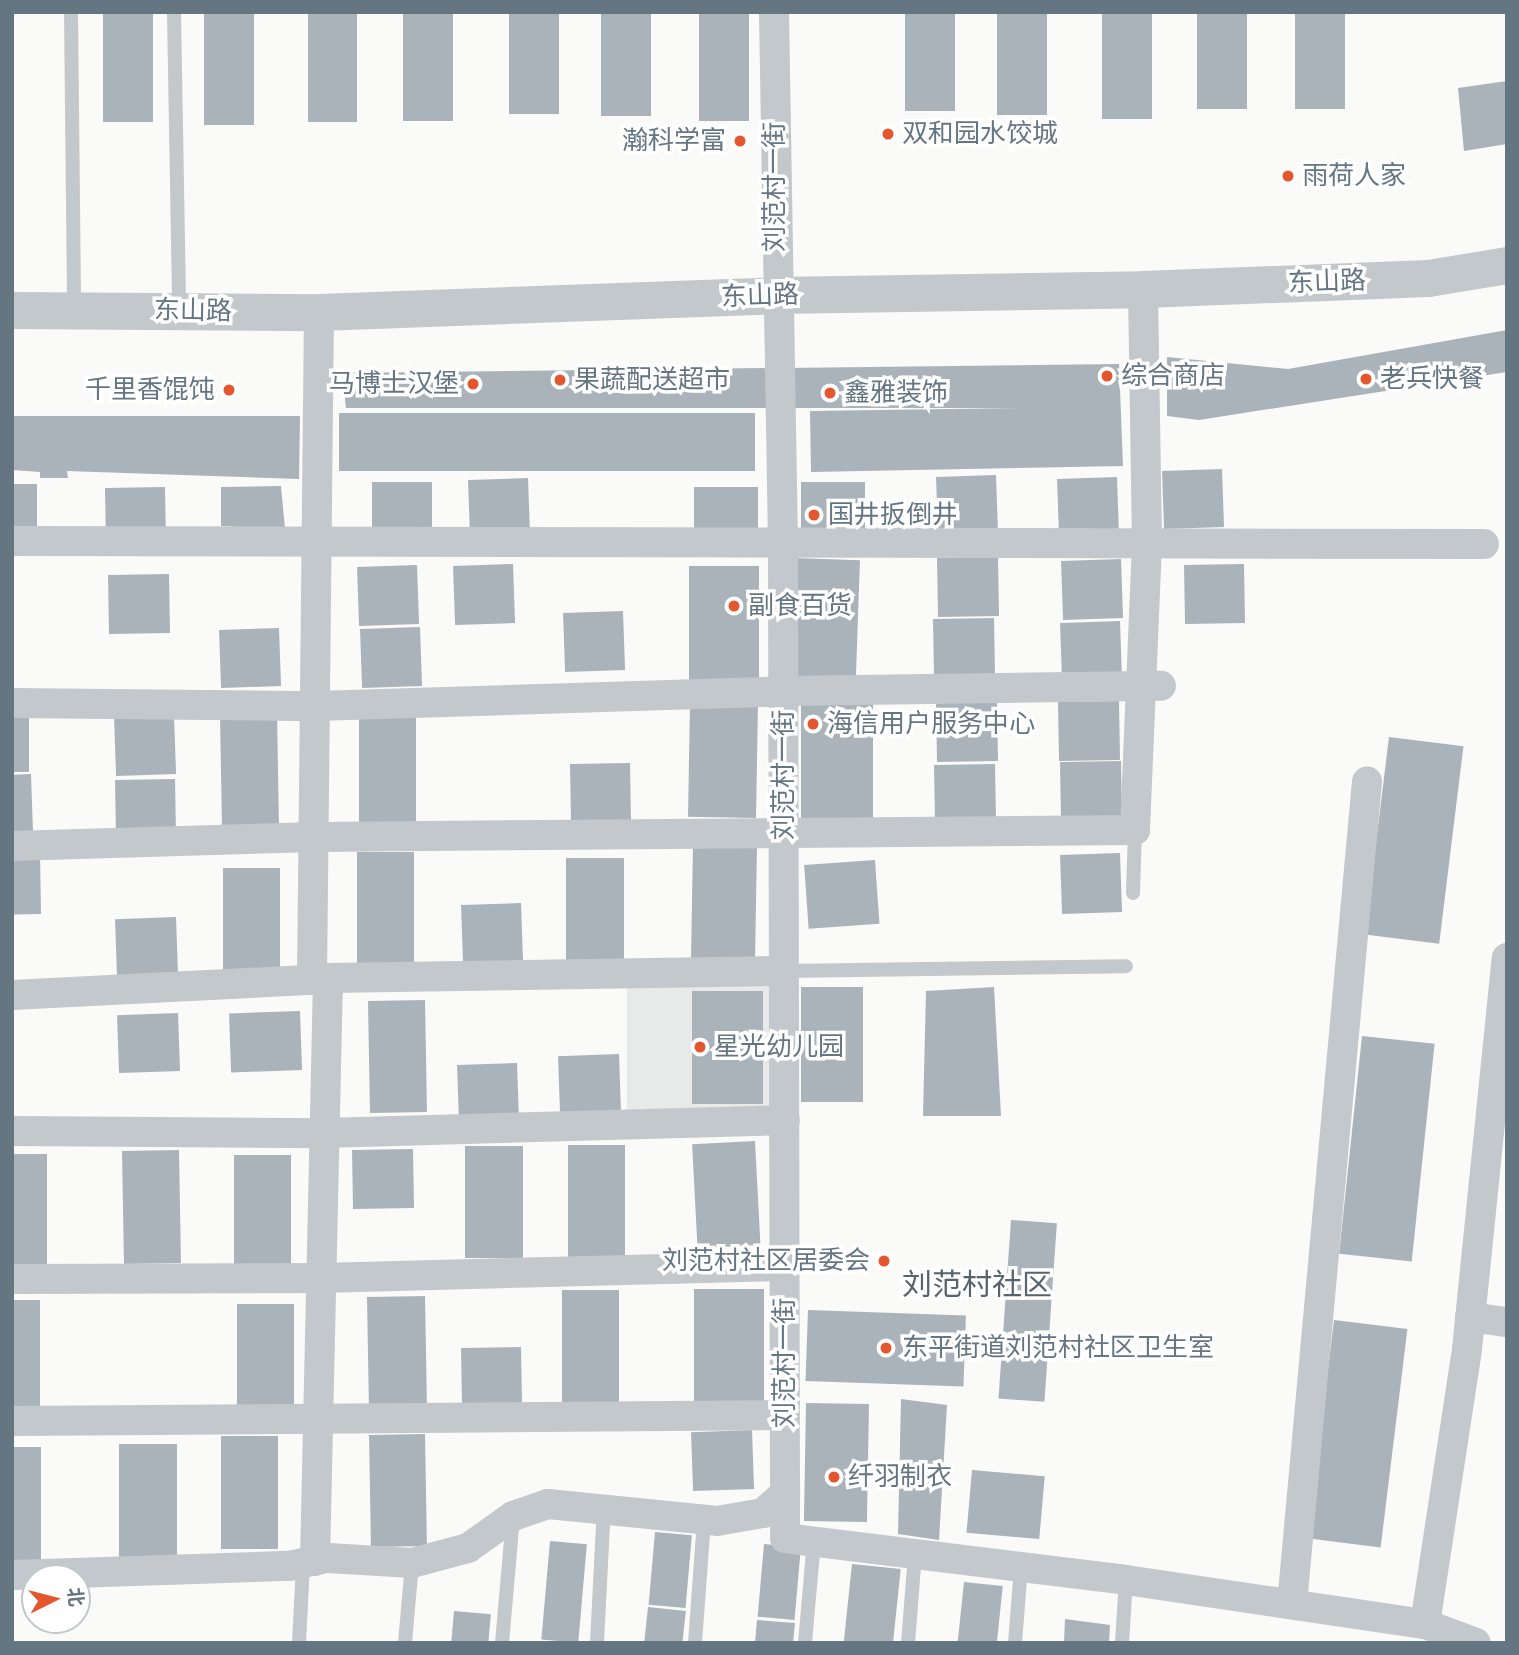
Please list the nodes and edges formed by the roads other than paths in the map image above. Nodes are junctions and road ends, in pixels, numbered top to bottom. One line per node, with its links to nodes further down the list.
1 (71, 12): 7 (lane)
2 (173, 12): 9 (lane)
3 (774, 12): 6 (street, 刘范村一街)
4 (1507, 265): 5 (street, 东山路)
5 (1143, 289): 6 (street, 东山路); 13 (street)
6 (776, 295): 10 (street, 东山路); 15 (street, 刘范村一街)
7 (74, 309): 8 (street, 东山路); 9 (street, 东山路)
8 (12, 310)
9 (179, 311): 10 (street, 东山路)
10 (319, 312): 11 (street)
11 (317, 540): 12 (street); 15 (street); 19 (street)
12 (12, 541)
13 (1147, 544): 14 (street); 15 (street); 16 (street)
14 (1484, 544)
15 (783, 545): 17 (street, 刘范村一街)
16 (1150, 686): 17 (street); 21 (street)
17 (784, 691): 19 (street); 22 (street, 刘范村一街)
18 (12, 703): 19 (street)
19 (316, 706): 23 (street)
20 (1367, 781): 53 (street)
21 (1135, 830): 22 (street); 25 (lane)
22 (784, 832): 23 (street); 28 (street, 刘范村一街)
23 (314, 837): 24 (street); 29 (street)
24 (12, 846)
25 (1133, 893)
26 (1507, 958): 37 (street)
27 (1126, 966): 28 (lane)
28 (784, 971): 29 (street); 31 (street, 刘范村一街)
29 (320, 979): 30 (street); 33 (street)
30 (12, 995)
31 (785, 1120): 33 (street); 34 (street, 刘范村一街)
32 (12, 1131): 33 (street)
33 (324, 1133): 35 (street)
34 (785, 1266): 35 (street); 39 (street, 刘范村一街)
35 (321, 1278): 36 (street); 40 (street)
36 (12, 1279)
37 (1470, 1318): 38 (street); 54 (street)
38 (1507, 1322)
39 (785, 1415): 40 (street); 42 (street, 刘范村一街)
40 (318, 1420): 41 (street); 48 (street)
41 (12, 1421)
42 (785, 1493): 45 (street); 46 (street, 刘范村一街)
43 (604, 1507): 44 (street); 45 (street); 58 (lane)
44 (513, 1516): 49 (street); 57 (lane)
45 (704, 1520): 59 (lane)
46 (800, 1539): 47 (street); 60 (lane)
47 (915, 1554): 50 (street); 61 (lane)
48 (309, 1562): 49 (street); 51 (street); 55 (lane)
49 (412, 1563): 56 (lane)
50 (1021, 1566): 52 (street); 62 (lane)
51 (12, 1575)
52 (1126, 1580): 53 (street); 63 (lane)
53 (1292, 1604): 54 (street)
54 (1434, 1632): 64 (street)
55 (299, 1643)
56 (405, 1643)
57 (502, 1643)
58 (597, 1643)
59 (695, 1643)
60 (805, 1643)
61 (908, 1643)
62 (1016, 1643)
63 (1122, 1643)
64 (1476, 1643)

